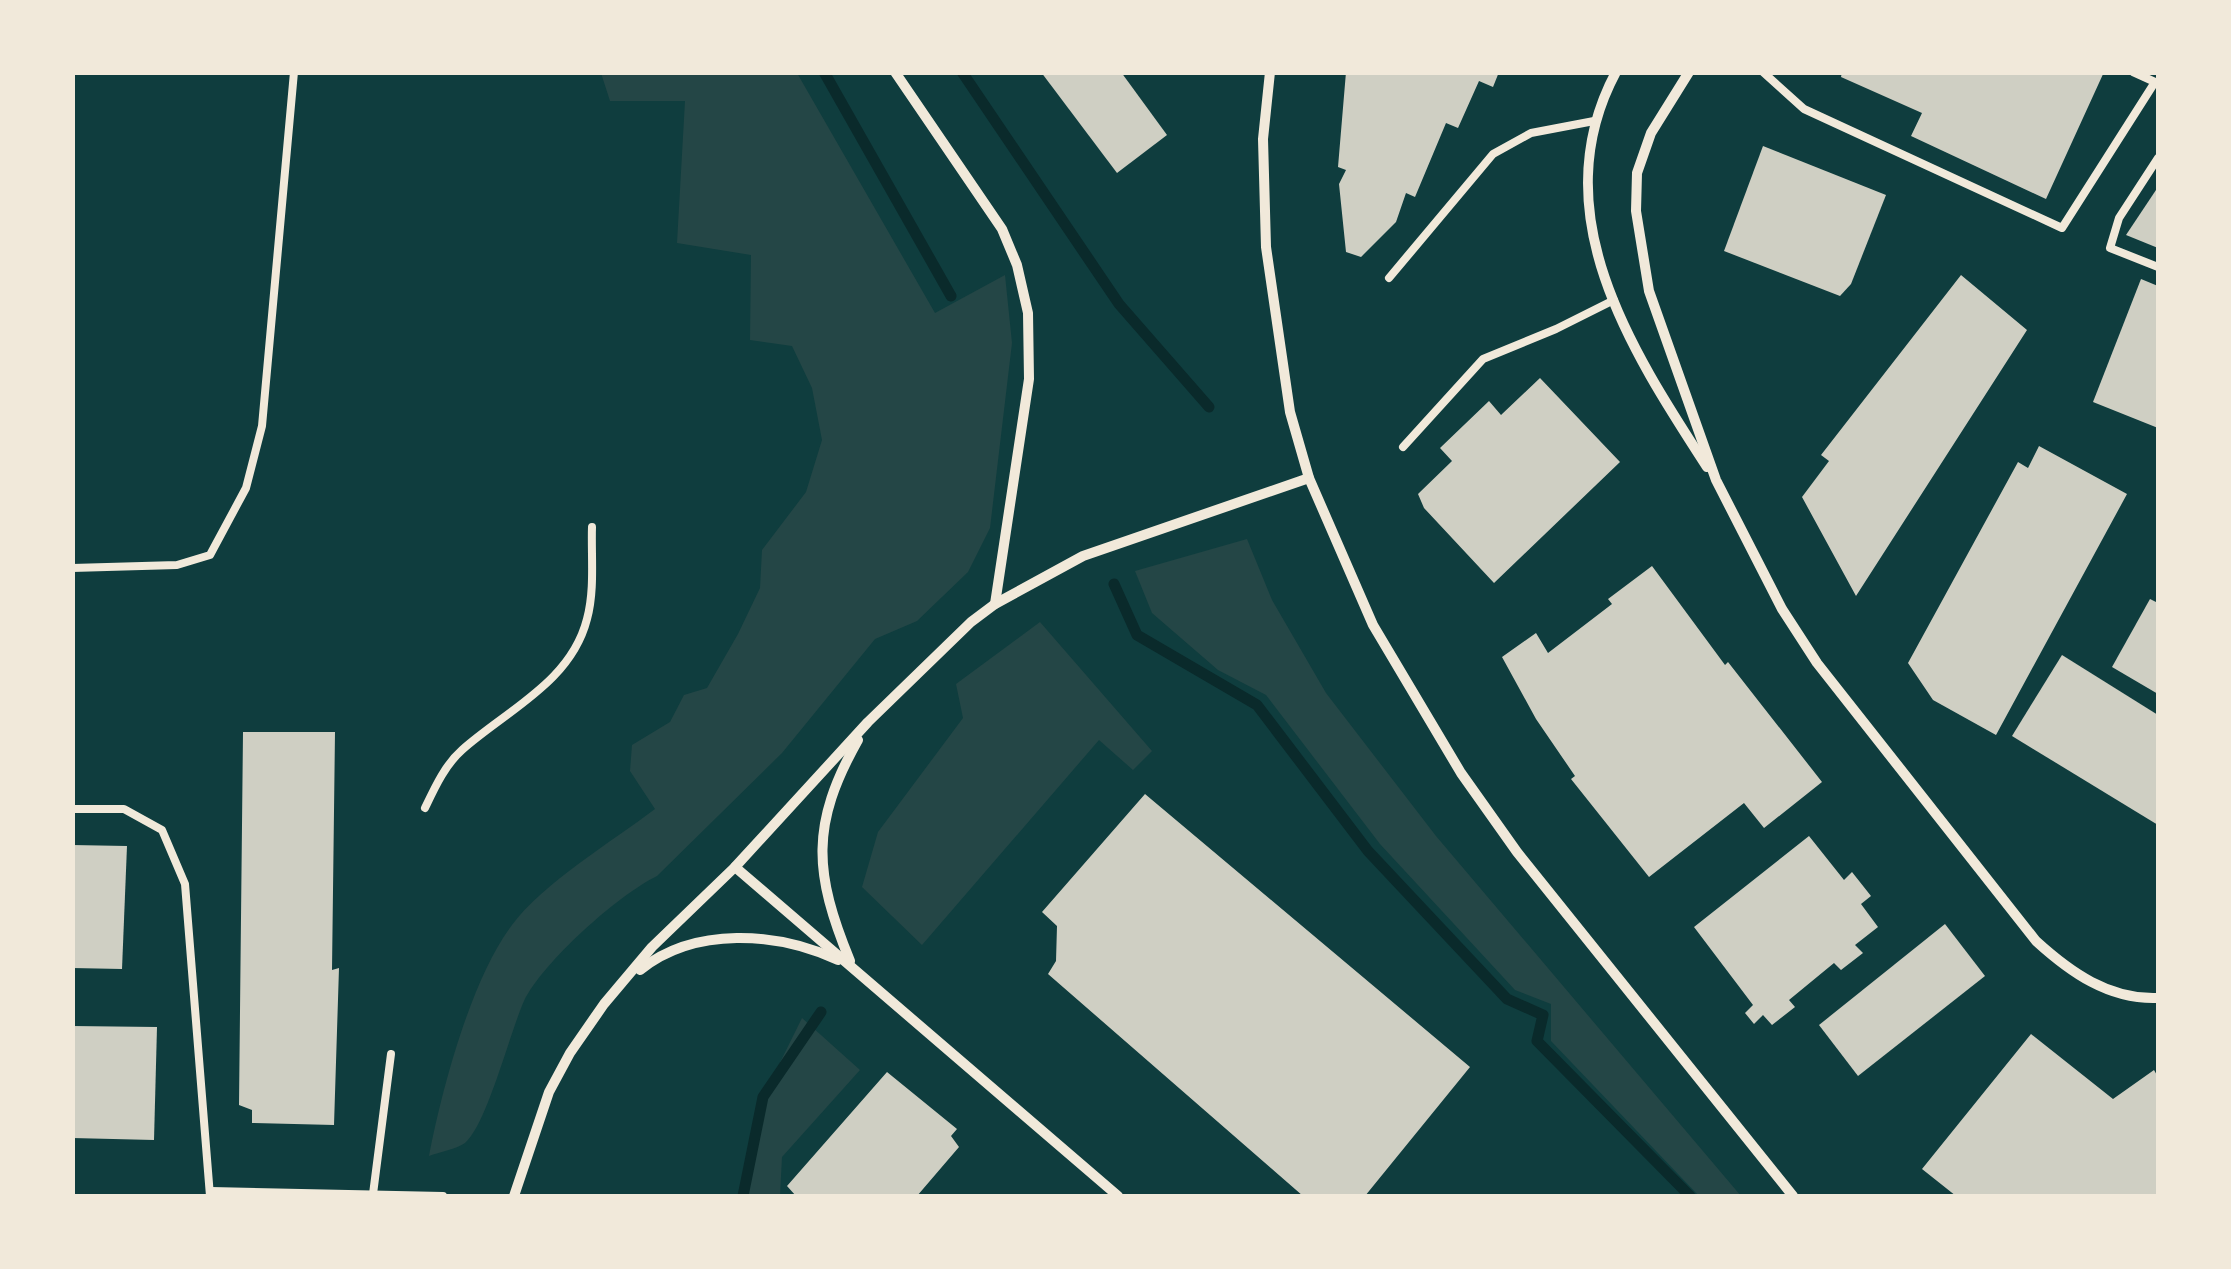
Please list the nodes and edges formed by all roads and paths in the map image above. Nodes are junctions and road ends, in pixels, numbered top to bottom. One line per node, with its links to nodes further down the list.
1 (294, 72): 17 (lane)
2 (895, 72): 18 (street)
3 (1270, 72): 14 (street)
4 (1616, 72): 8 (street)
5 (1689, 72): 15 (street)
6 (1763, 72): 7 (lane)
7 (2133, 72)
8 (1594, 121): 11 (lane); 12 (street)
9 (2158, 158): 10 (lane)
10 (2158, 267)
11 (1389, 278)
12 (1614, 300): 13 (lane); 15 (street)
13 (1403, 447)
14 (1309, 478): 18 (street); 32 (street)
15 (1716, 480): 25 (street)
16 (592, 527): 20 (lane)
17 (72, 568)
18 (995, 604): 19 (street)
19 (868, 722): 22 (street); 23 (street)
20 (425, 808)
21 (72, 809): 27 (lane)
22 (735, 867): 23 (street); 24 (street)
23 (852, 966): 24 (street); 31 (street)
24 (622, 984): 30 (street)
25 (2158, 998)
26 (392, 1054): 28 (lane)
27 (210, 1194): 28 (lane)
28 (373, 1194): 29 (lane)
29 (444, 1196)
30 (514, 1196)
31 (1118, 1196)
32 (1793, 1196)

